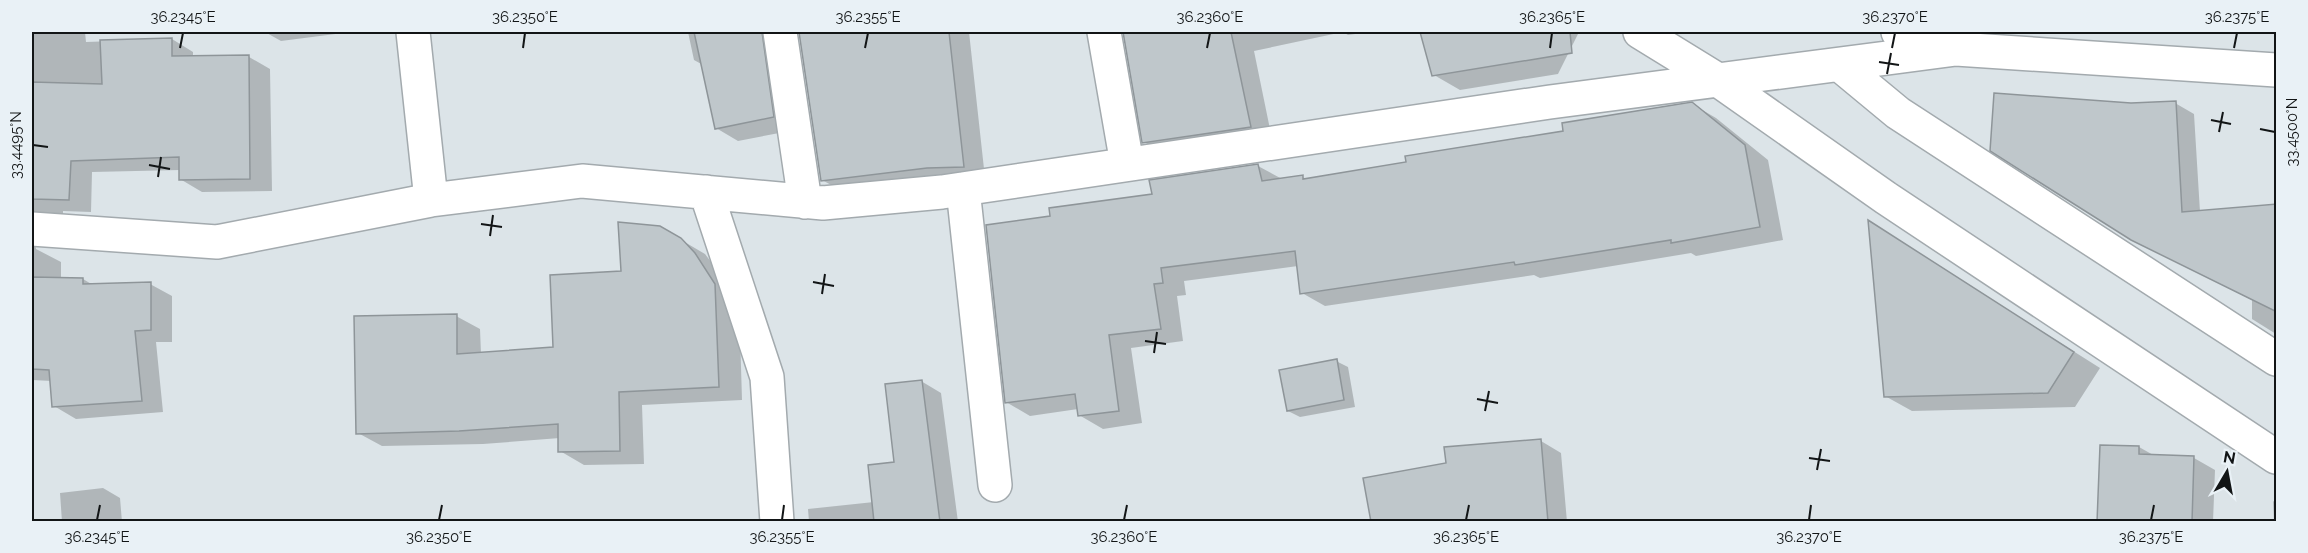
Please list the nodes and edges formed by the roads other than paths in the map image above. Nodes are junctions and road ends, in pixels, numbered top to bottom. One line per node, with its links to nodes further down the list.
1 (413, 32): 13 (street)
2 (780, 32): 14 (street)
3 (1104, 32): 10 (street)
4 (1640, 32): 9 (street)
5 (1898, 32): 6 (street)
6 (1956, 49): 7 (street); 8 (street)
7 (1840, 65): 9 (street); 16 (street)
8 (2277, 70)
9 (1718, 80): 10 (street); 17 (street)
10 (1126, 164): 11 (street)
11 (963, 189): 14 (street); 18 (street)
12 (706, 192): 13 (street); 14 (street); 19 (street)
13 (431, 200): 15 (street)
14 (805, 202)
15 (32, 228)
16 (2277, 359)
17 (2277, 457)
18 (995, 485)
19 (777, 522)

